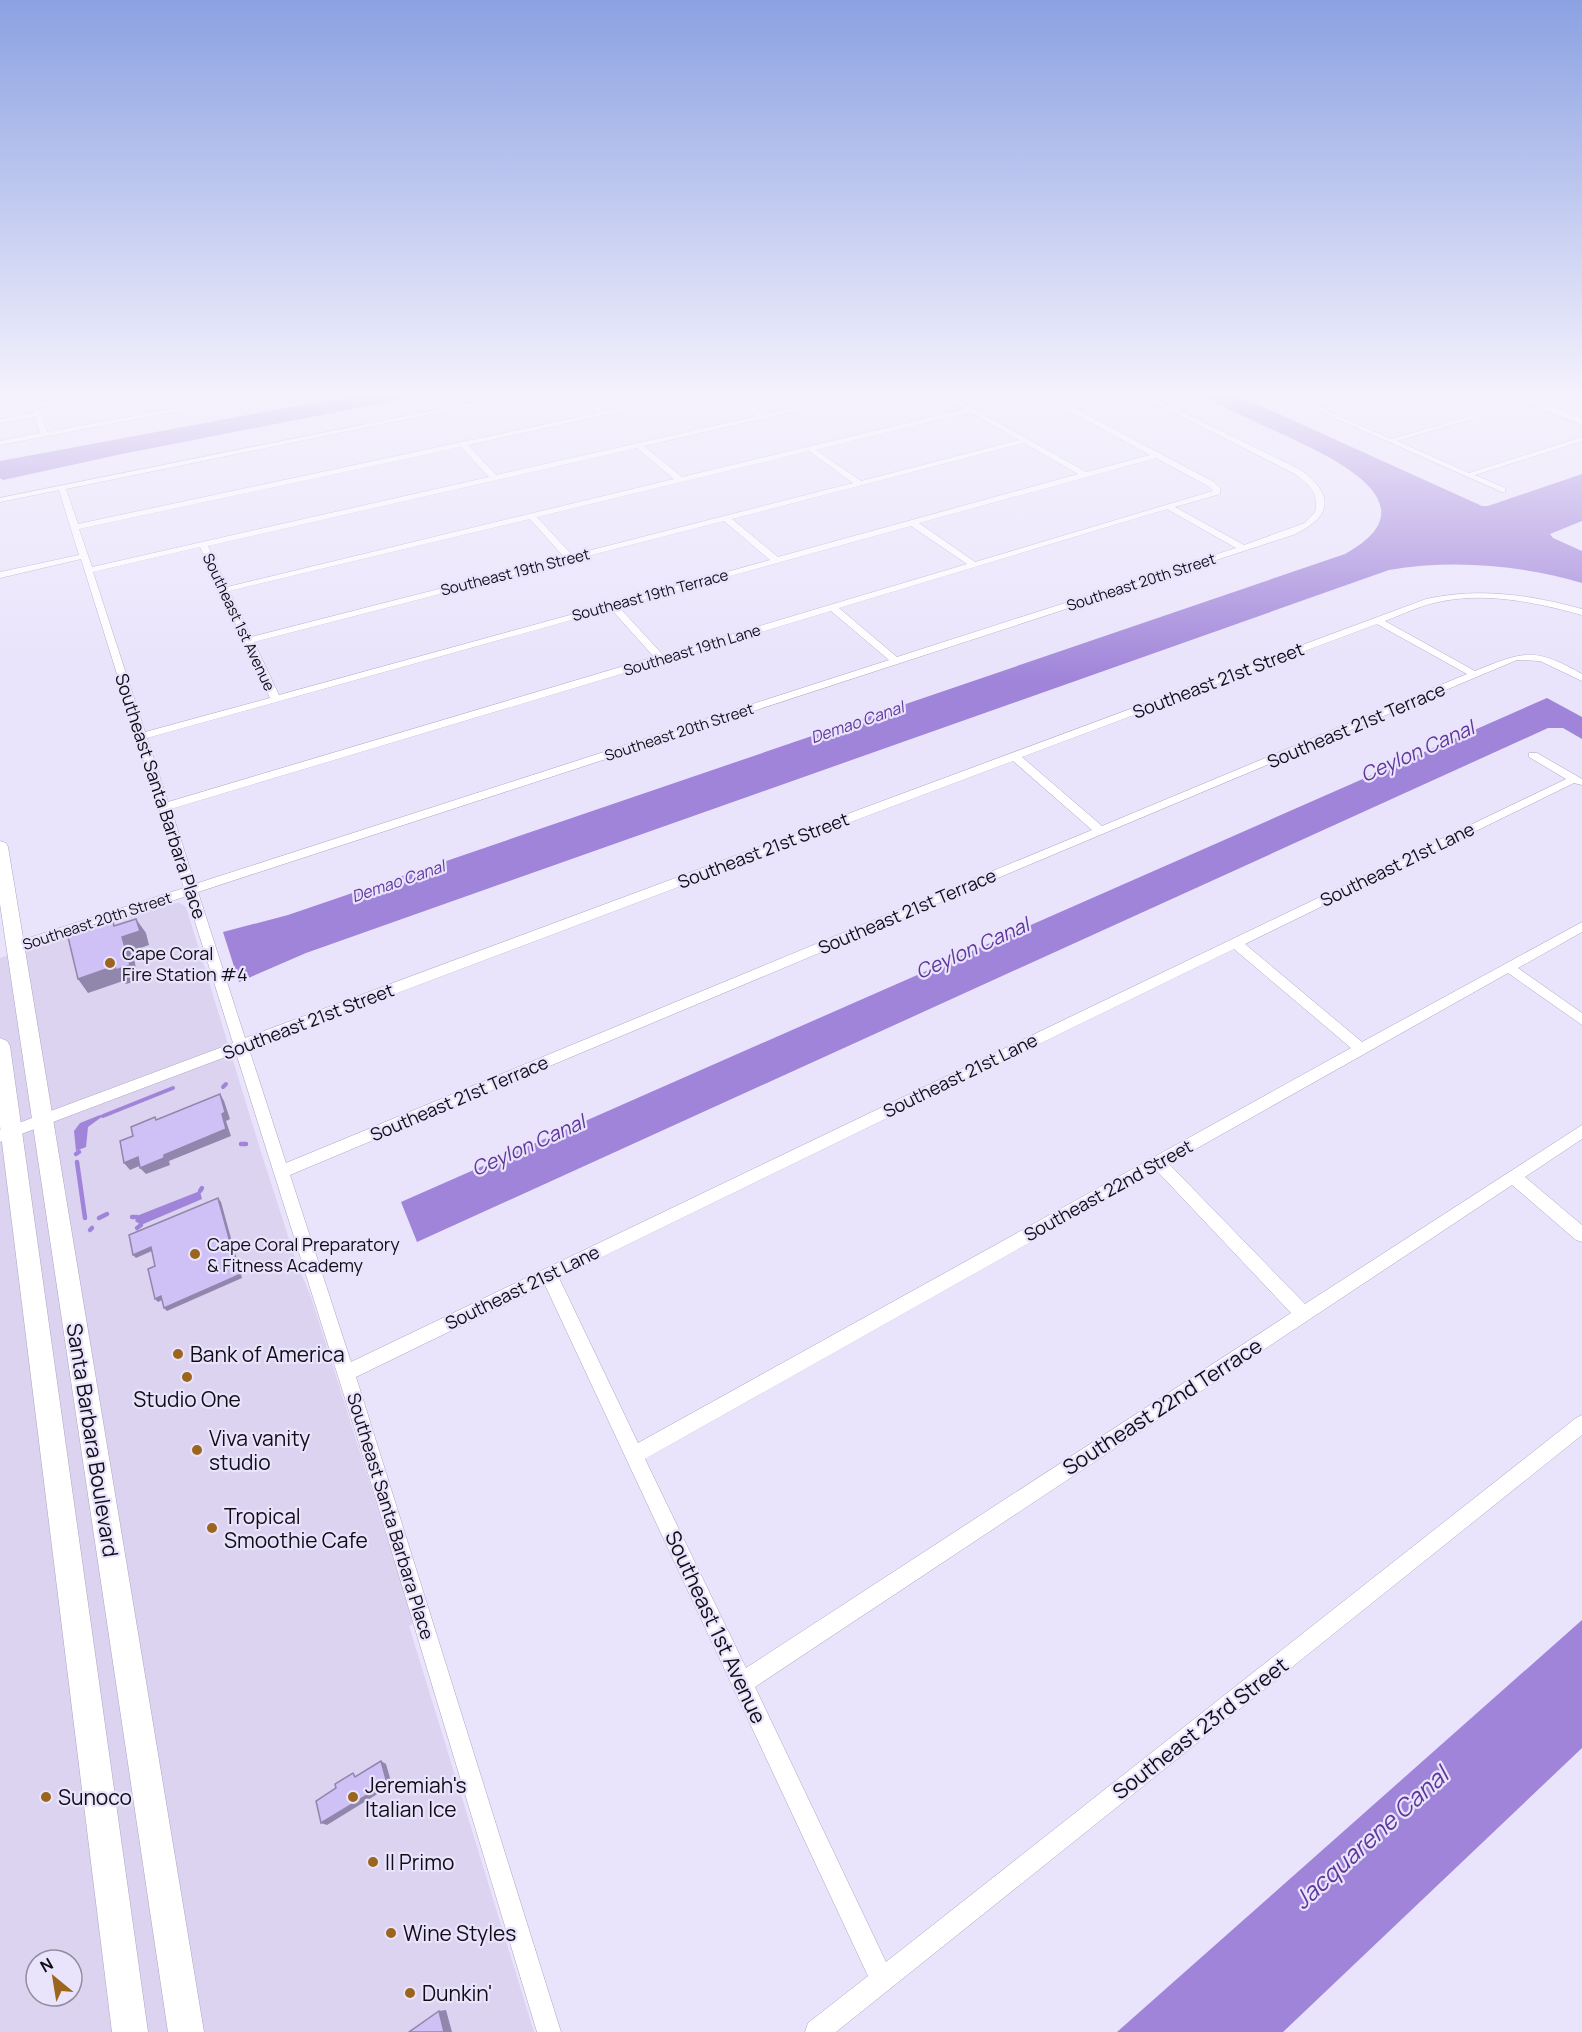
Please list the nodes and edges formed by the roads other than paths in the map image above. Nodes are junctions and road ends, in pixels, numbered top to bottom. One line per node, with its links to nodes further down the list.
1 (47, 491): 10 (street)
2 (63, 491): 15 (street, Southeast Santa Barbara Place)
3 (242, 491): 15 (street)
4 (438, 491): 16 (street)
5 (635, 491): 12 (street)
6 (833, 491): 13 (street, Southeast 19th Street)
7 (1028, 491): 14 (street, Southeast 19th Terrace)
8 (1215, 491): 11 (street, Southeast 19th Lane)
9 (1316, 491): 17 (street, Southeast 20th Street)
10 (0, 500)
11 (1169, 507): 17 (street); 21 (street, Southeast 19th Lane)
12 (531, 516): 19 (street); 24 (street)
13 (726, 518): 19 (street, Southeast 19th Street); 20 (street)
14 (913, 523): 20 (street, Southeast 19th Terrace); 21 (street)
15 (76, 526): 18 (street, Southeast Santa Barbara Place)
16 (203, 545): 22 (street); 24 (street, Southeast 1st Avenue)
17 (1243, 548): 31 (street, Southeast 20th Street)
18 (84, 556): 22 (street, Southeast Santa Barbara Place); 23 (street)
19 (570, 558): 29 (street, Southeast 19th Street)
20 (776, 560): 25 (street, Southeast 19th Terrace)
21 (975, 565): 26 (street, Southeast 19th Lane)
22 (89, 570): 35 (street, Southeast Santa Barbara Place)
23 (0, 575)
24 (224, 590): 29 (street, Southeast 1st Avenue)
25 (613, 606): 30 (street); 34 (street, Southeast 19th Terrace)
26 (833, 608): 30 (street, Southeast 19th Lane); 31 (street)
27 (1582, 612): 28 (street, Southeast 21st Street)
28 (1377, 620): 32 (street); 37 (street, Southeast 21st Street)
29 (248, 641): 34 (street, Southeast 1st Avenue)
30 (662, 659): 39 (street, Southeast 19th Lane)
31 (896, 661): 42 (street, Southeast 20th Street)
32 (1475, 675): 33 (street, Southeast 21st Terrace); 40 (street, Southeast 21st Terrace)
33 (1582, 678)
34 (276, 699): 35 (street, Southeast 19th Terrace)
35 (143, 736): 39 (street, Southeast Santa Barbara Place)
36 (1533, 755): 38 (street)
37 (1014, 756): 40 (street); 49 (street, Southeast 21st Street)
38 (1578, 781): 44 (street, Southeast 21st Lane)
39 (165, 807): 42 (street, Southeast Santa Barbara Place)
40 (1101, 831): 55 (street, Southeast 21st Terrace)
41 (0, 847): 45 (main road, Santa Barbara Boulevard)
42 (191, 891): 45 (street, Southeast 20th Street); 49 (street, Southeast Santa Barbara Place)
43 (1582, 926): 46 (street, Southeast 22nd Street)
44 (1234, 942): 50 (street); 58 (street, Southeast 21st Lane)
45 (15, 947): 51 (main road, Santa Barbara Boulevard)
46 (1508, 967): 47 (street); 50 (street, Southeast 22nd Street)
47 (1582, 1020)
48 (0, 1046): 53 (main road, Santa Barbara Boulevard)
49 (242, 1046): 51 (street, Southeast 21st Street); 55 (street, Southeast Santa Barbara Place)
50 (1361, 1049): 54 (street, Southeast 22nd Street)
51 (42, 1120): 53 (street, Southeast 21st Street); 66 (main road, Santa Barbara Boulevard)
52 (1582, 1131): 56 (street, Southeast 22nd Terrace)
53 (6, 1134): 65 (main road, Santa Barbara Boulevard)
54 (1158, 1162): 59 (street); 62 (street, Southeast 22nd Street)
55 (281, 1172): 60 (street, Southeast Santa Barbara Place)
56 (1513, 1176): 57 (street); 59 (street, Southeast 22nd Terrace)
57 (1582, 1235)
58 (549, 1275): 60 (street, Southeast 21st Lane); 62 (street, Southeast 1st Avenue)
59 (1303, 1314): 63 (street, Southeast 22nd Terrace)
60 (346, 1373): 67 (street, Southeast Santa Barbara Place)
61 (1582, 1424): 64 (street, Southeast 23rd Street)
62 (634, 1455): 63 (street, Southeast 1st Avenue)
63 (742, 1683): 64 (street, Southeast 1st Avenue)
64 (883, 1981): 68 (street, Southeast 23rd Street)
65 (130, 2032)
66 (186, 2032)
67 (549, 2032)
68 (817, 2032)

